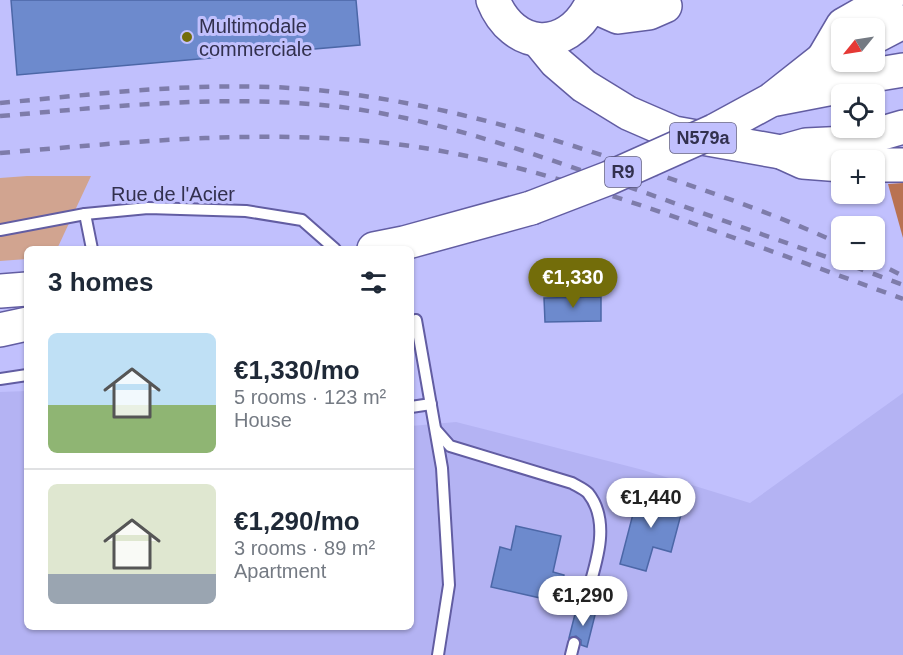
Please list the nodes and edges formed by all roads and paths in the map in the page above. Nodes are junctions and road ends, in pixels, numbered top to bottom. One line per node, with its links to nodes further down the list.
1 (887, 0): 4 (main road)
2 (493, 6): 7 (main road)
3 (665, 6): 7 (main road)
4 (855, 18)
5 (903, 22): 6 (main road)
6 (885, 31)
7 (538, 40): 12 (main road, N579a)
8 (831, 56): 10 (main road, R9)
9 (903, 70): 10 (main road)
10 (771, 100): 20 (main road, R9, bridge)
11 (903, 127): 12 (main road)
12 (781, 152): 13 (main road, N579a)
13 (831, 164)
14 (885, 165): 15 (main road)
15 (903, 165)
16 (85, 214): 17 (lane, Rue de l'Acier); 18 (lane); 19 (lane, Rue de l'Acier)
17 (0, 230)
18 (91, 246)
19 (332, 246)
20 (389, 246)
21 (414, 324): 26 (lane)
22 (24, 325): 23 (main road)
23 (0, 330)
24 (24, 375): 25 (lane)
25 (0, 379)
26 (431, 404): 27 (lane); 28 (lane)
27 (414, 407)
28 (435, 430): 29 (lane); 31 (lane)
29 (583, 608)
30 (574, 643): 32 (lane)
31 (438, 655)
32 (571, 655)

